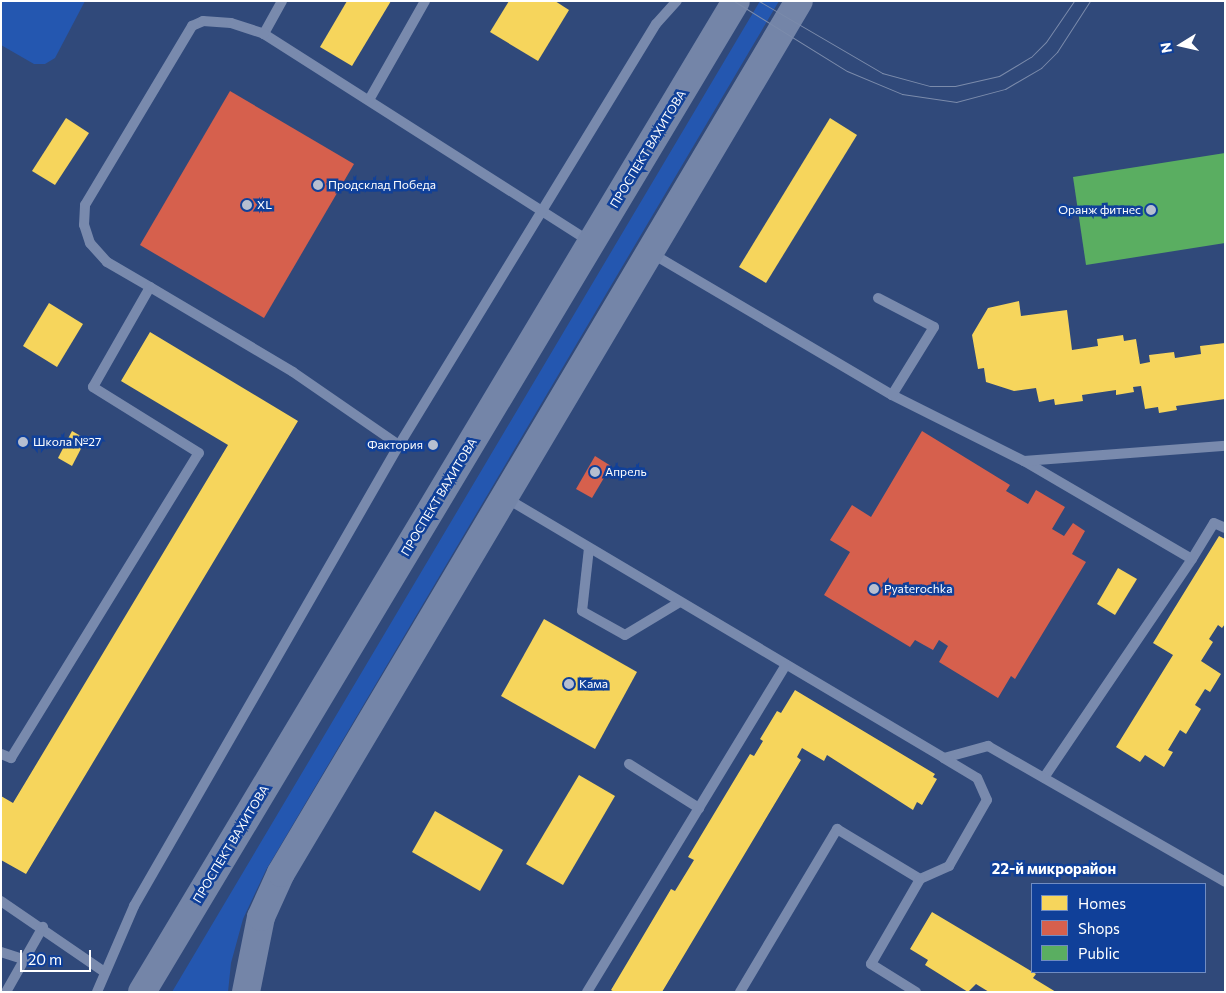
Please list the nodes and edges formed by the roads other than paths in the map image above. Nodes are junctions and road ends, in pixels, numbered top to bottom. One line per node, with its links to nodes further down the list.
1 (282, 1): 6 (lane)
2 (425, 1): 7 (lane)
3 (677, 1): 8 (lane)
4 (736, 1): 9 (main road, ПРОСПЕКТ ВАХИТОВА)
5 (799, 1): 10 (main road)
6 (264, 34): 7 (lane); 11 (lane)
7 (369, 100): 8 (lane)
8 (544, 211): 9 (lane); 14 (lane)
9 (592, 242): 37 (main road, ПРОСПЕКТ ВАХИТОВА)
10 (648, 251): 13 (lane); 17 (main road)
11 (150, 287): 14 (lane); 23 (lane)
12 (878, 298): 13 (lane)
13 (892, 394): 16 (lane)
14 (399, 445): 34 (lane)
15 (1225, 446): 16 (lane)
16 (1024, 461): 20 (lane)
17 (506, 498): 19 (lane); 38 (main road)
18 (1225, 528): 20 (lane)
19 (589, 548): 21 (lane); 21 (lane)
20 (1192, 559): 26 (lane)
21 (680, 602): 22 (lane)
22 (786, 665): 24 (lane); 27 (lane)
23 (1, 754)
24 (944, 758): 26 (lane); 28 (lane)
25 (629, 764): 27 (lane)
26 (1044, 778): 29 (lane)
27 (699, 808): 39 (lane)
28 (920, 879): 40 (lane); 41 (lane)
29 (1225, 882)
30 (1, 901): 31 (lane)
31 (43, 927): 33 (lane); 34 (lane)
32 (1, 952): 33 (lane)
33 (22, 959): 35 (lane)
34 (103, 972): 36 (lane)
35 (6, 992)
36 (96, 992)
37 (142, 992)
38 (246, 992)
39 (587, 992)
40 (740, 992)
41 (916, 992)

